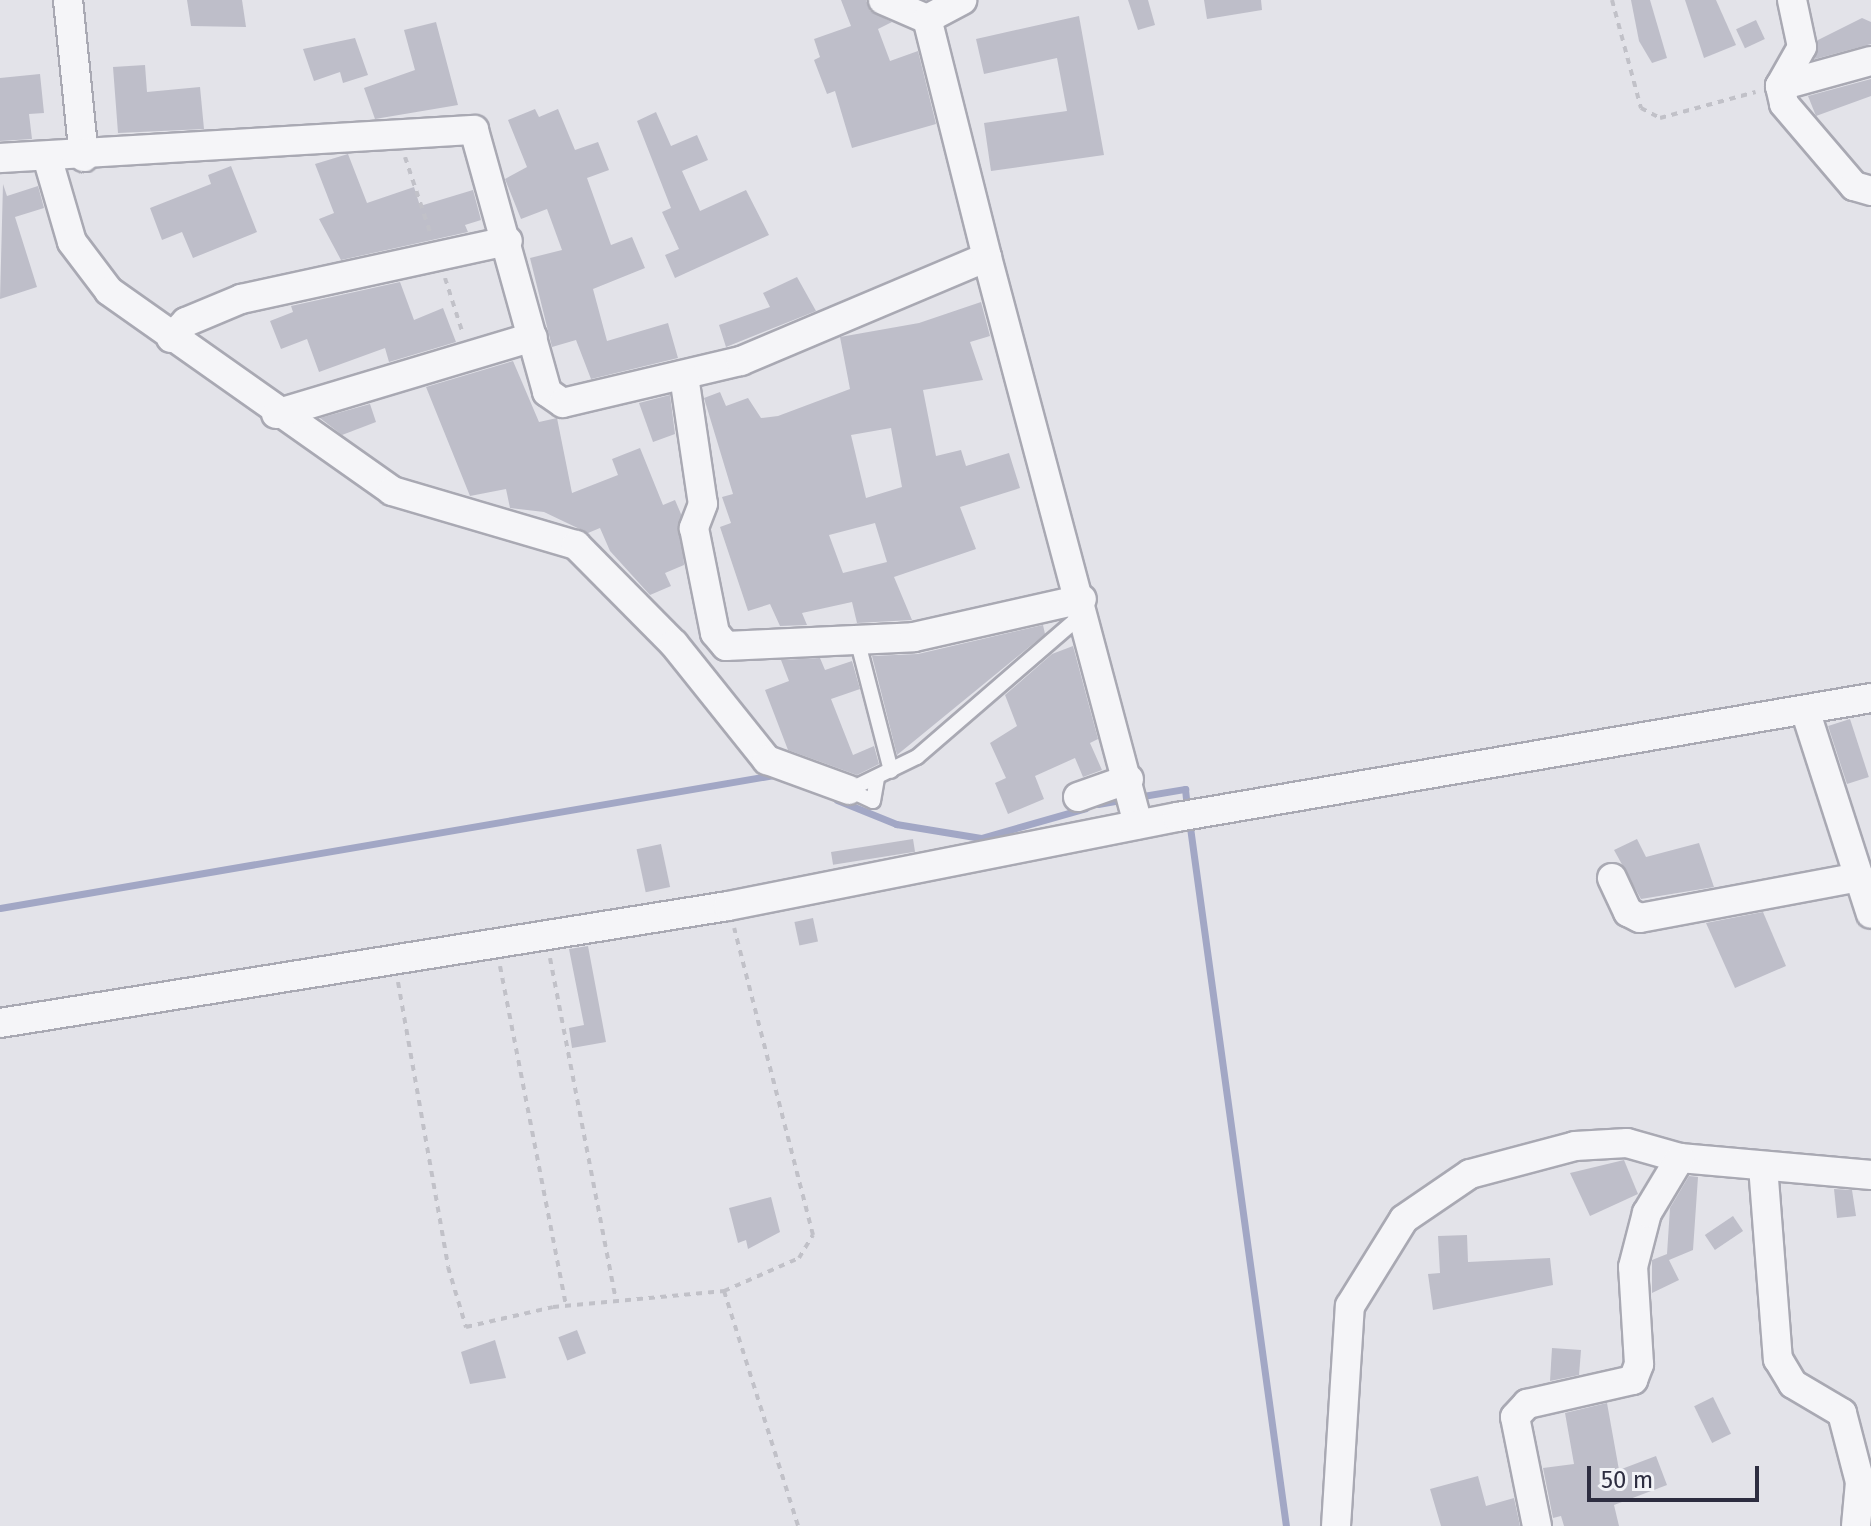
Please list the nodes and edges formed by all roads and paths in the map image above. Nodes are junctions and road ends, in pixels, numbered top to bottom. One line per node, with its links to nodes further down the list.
1 (68, 0): 9 (street)
2 (883, 0): 6 (street)
3 (962, 0): 6 (street)
4 (1612, 0): 8 (path)
5 (1792, 0): 8 (street)
6 (927, 19): 14 (street)
7 (1871, 61): 8 (street)
8 (1780, 86): 12 (street)
9 (84, 157): 11 (street); 13 (street)
10 (0, 158): 11 (street)
11 (48, 160): 16 (street)
12 (1871, 191)
13 (508, 241): 15 (street); 16 (street)
14 (987, 257): 17 (street); 19 (street)
15 (533, 337): 17 (street); 18 (street)
16 (171, 338): 18 (street)
17 (684, 376): 20 (street)
18 (276, 414): 24 (street)
19 (1084, 605): 20 (street); 23 (lane); 26 (street)
20 (858, 643): 23 (lane)
21 (1871, 698): 22 (street)
22 (1805, 710): 26 (street); 27 (street)
23 (891, 771): 24 (lane)
24 (849, 790)
25 (1078, 797): 26 (street)
26 (1134, 799): 29 (street)
27 (1859, 877): 28 (street); 30 (street)
28 (1612, 878)
29 (728, 906): 31 (street); 38 (path)
30 (1871, 914)
31 (546, 935): 32 (street); 39 (path)
32 (496, 944): 33 (street); 40 (path)
33 (394, 957): 34 (street); 40 (path)
34 (0, 1023)
35 (1680, 1158): 36 (street); 42 (street); 43 (street)
36 (1763, 1166): 37 (street); 44 (street)
37 (1871, 1175)
38 (724, 1291): 39 (path); 41 (path)
39 (616, 1301): 40 (path)
40 (566, 1305)
41 (798, 1526)
42 (1336, 1526)
43 (1537, 1526)
44 (1856, 1526)

